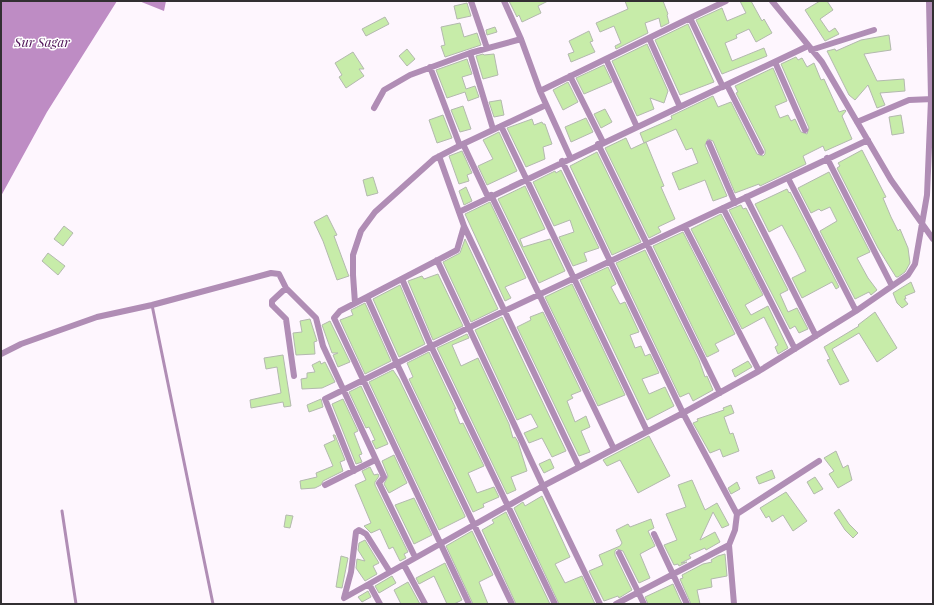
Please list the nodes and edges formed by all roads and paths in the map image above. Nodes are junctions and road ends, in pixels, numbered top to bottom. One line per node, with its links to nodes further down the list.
1 (471, 1): 11 (street)
2 (504, 1): 9 (street)
3 (726, 1): 6 (street)
4 (772, 1): 12 (street)
5 (929, 1): 7 (street)
6 (690, 18): 10 (street); 18 (street)
7 (931, 18): 20 (street)
8 (874, 30): 12 (street)
9 (521, 38): 11 (street); 19 (street)
10 (649, 38): 14 (street); 22 (street)
11 (487, 48): 13 (street)
12 (810, 48): 15 (street); 24 (street)
13 (470, 53): 16 (street); 27 (street)
14 (606, 59): 17 (street); 26 (street)
15 (774, 62): 18 (street); 28 (street)
16 (430, 67): 23 (street); 32 (street)
17 (570, 76): 19 (street); 30 (street)
18 (725, 86): 22 (street); 33 (street)
19 (540, 91): 21 (street)
20 (932, 99): 24 (street); 45 (street)
21 (546, 105): 25 (street); 35 (street)
22 (680, 107): 26 (street)
23 (374, 108)
24 (857, 122): 29 (street)
25 (501, 126): 27 (street); 38 (street)
26 (637, 127): 30 (street)
27 (493, 129): 32 (street)
28 (805, 130)
29 (868, 140): 36 (street); 45 (street)
30 (600, 143): 35 (street); 49 (street)
31 (709, 143): 42 (street)
32 (462, 145): 34 (street); 40 (street)
33 (761, 152)
34 (439, 156): 44 (street); 58 (street)
35 (570, 157): 37 (street)
36 (827, 158): 39 (street); 54 (street)
37 (562, 161): 38 (street); 51 (street)
38 (527, 178): 40 (street); 52 (street)
39 (788, 178): 41 (street); 60 (street)
40 (489, 196): 44 (street); 56 (street)
41 (746, 197): 42 (street); 63 (street)
42 (735, 202): 43 (street)
43 (723, 208): 47 (street); 65 (street)
44 (459, 212): 46 (street)
45 (923, 225): 48 (street); 54 (street)
46 (464, 226): 50 (street); 61 (street)
47 (685, 226): 49 (street); 68 (street)
48 (933, 239)
49 (647, 244): 51 (street); 72 (street)
50 (437, 260): 53 (street); 62 (street)
51 (612, 261): 52 (street); 73 (street)
52 (575, 278): 56 (street); 74 (street)
53 (402, 279): 57 (street); 64 (street)
54 (892, 286): 60 (street)
55 (286, 288): 59 (street); 69 (street); 71 (street)
56 (540, 295): 61 (street); 75 (street)
57 (367, 297): 58 (street); 67 (street)
58 (356, 303): 70 (street)
59 (152, 305): 66 (street); 98 (lane)
60 (856, 311): 63 (street)
61 (505, 312): 62 (street); 78 (street)
62 (468, 328): 64 (street); 81 (street)
63 (816, 336): 65 (street)
64 (431, 346): 67 (street); 82 (street)
65 (795, 349): 68 (street)
66 (1, 354)
67 (397, 364): 70 (street); 85 (street)
68 (759, 371): 72 (street)
69 (294, 376)
70 (363, 380): 71 (street); 87 (street)
71 (343, 390): 76 (street); 79 (street)
72 (720, 393): 73 (street)
73 (683, 413): 74 (street); 84 (street)
74 (647, 431): 75 (street)
75 (614, 449): 78 (street)
76 (375, 460): 79 (street); 90 (street)
77 (819, 461): 84 (street)
78 (579, 467): 81 (street)
79 (354, 471): 80 (street)
80 (325, 485)
81 (543, 486): 82 (street); 105 (street)
82 (508, 506): 85 (street); 104 (street)
83 (62, 511): 97 (lane)
84 (737, 514): 88 (street)
85 (474, 524): 87 (street); 103 (street)
86 (654, 534): 93 (street)
87 (440, 543): 90 (street); 102 (street)
88 (729, 545): 93 (street); 109 (street)
89 (619, 553): 95 (street)
90 (415, 557): 91 (street)
91 (404, 565): 92 (street); 101 (street)
92 (390, 572): 94 (street); 96 (street)
93 (673, 574): 95 (street); 108 (street)
94 (369, 584): 96 (street); 100 (street)
95 (639, 592): 106 (street); 107 (street)
96 (344, 598): 99 (street)
97 (76, 604)
98 (213, 604)
99 (340, 604)
100 (380, 604)
101 (425, 604)
102 (469, 604)
103 (512, 604)
104 (555, 604)
105 (600, 604)
106 (616, 604)
107 (644, 604)
108 (687, 604)
109 (734, 604)

